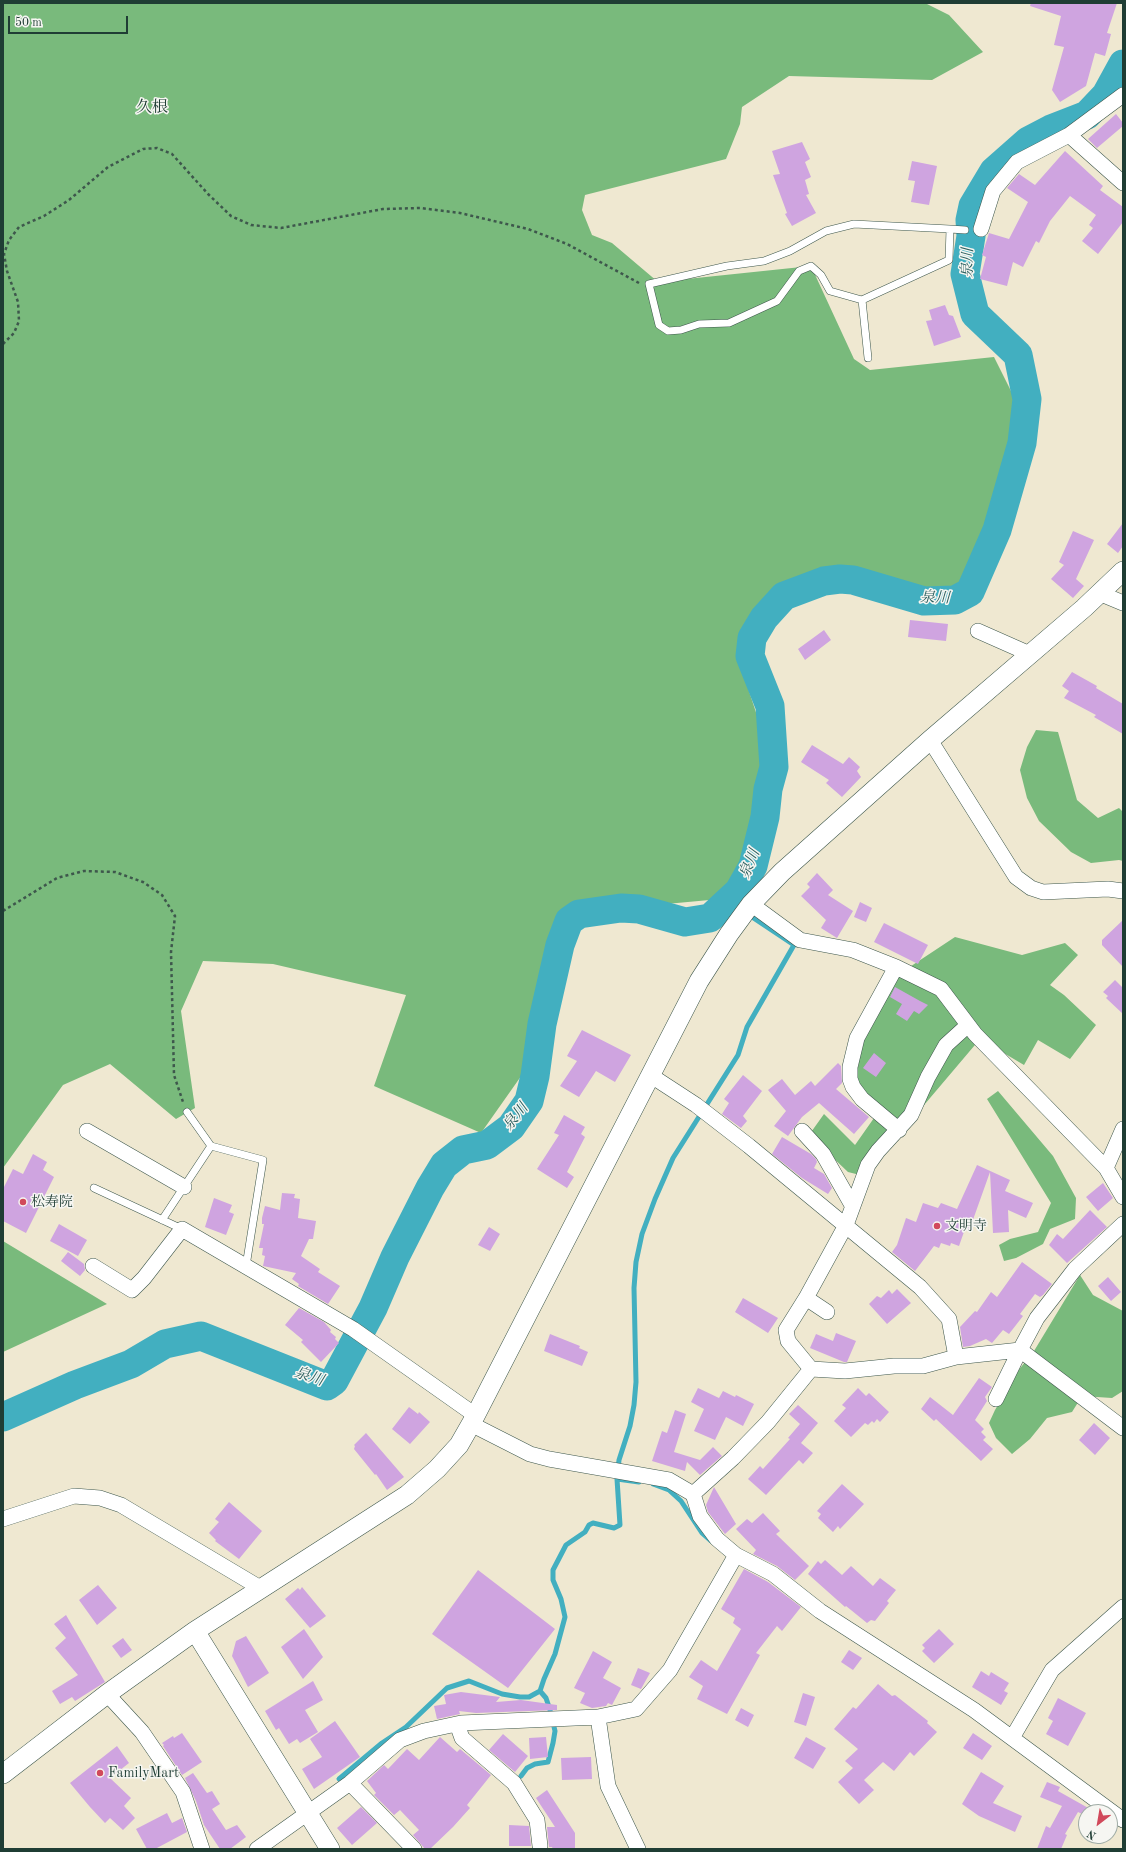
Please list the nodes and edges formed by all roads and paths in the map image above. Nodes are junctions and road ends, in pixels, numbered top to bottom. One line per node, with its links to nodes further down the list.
1 (1123, 95): 2 (street)
2 (1069, 135): 3 (street); 5 (street)
3 (1123, 183)
4 (950, 229): 6 (lane); 7 (lane); 8 (lane)
5 (981, 229)
6 (965, 230)
7 (649, 284): 8 (lane); 9 (path)
8 (862, 300): 10 (lane)
9 (3, 344)
10 (868, 358)
11 (1123, 571): 12 (street)
12 (1099, 593): 13 (street); 15 (street)
13 (1123, 603)
14 (978, 631): 15 (street)
15 (1030, 654): 16 (street)
16 (930, 740): 17 (street); 18 (street)
17 (1123, 891)
18 (751, 904): 20 (street); 22 (street)
19 (3, 911): 23 (path)
20 (896, 967): 21 (street); 25 (street)
21 (968, 1025): 25 (street); 29 (street)
22 (650, 1075): 35 (street); 46 (street)
23 (187, 1112): 28 (lane)
24 (1123, 1129): 29 (street)
25 (899, 1130): 33 (street)
26 (87, 1131): 30 (street)
27 (802, 1131): 33 (street)
28 (211, 1146): 30 (lane); 39 (lane)
29 (1106, 1168): 32 (street)
30 (184, 1187): 34 (lane)
31 (94, 1188): 34 (lane)
32 (1123, 1197)
33 (852, 1205): 35 (street)
34 (162, 1220): 37 (lane)
35 (846, 1224): 40 (street); 43 (street)
36 (1123, 1224): 42 (street)
37 (182, 1229): 38 (street); 39 (street)
38 (93, 1266)
39 (246, 1266): 46 (street)
40 (806, 1298): 41 (street); 44 (street)
41 (827, 1312)
42 (1020, 1350): 43 (street); 45 (street); 47 (street)
43 (956, 1357): 44 (street)
44 (811, 1369): 48 (street)
45 (996, 1399)
46 (473, 1419): 48 (street); 51 (street)
47 (1123, 1428)
48 (693, 1494): 50 (street)
49 (3, 1519): 51 (street)
50 (736, 1555): 55 (street); 57 (street)
51 (262, 1589): 53 (street)
52 (1123, 1607): 57 (street)
53 (196, 1631): 54 (street); 60 (street)
54 (107, 1694): 58 (street); 63 (street)
55 (598, 1717): 56 (street); 67 (street)
56 (457, 1724): 59 (street); 62 (street)
57 (1012, 1738): 61 (street)
58 (3, 1774)
59 (350, 1783): 60 (street); 66 (street)
60 (307, 1813): 64 (street); 65 (street)
61 (1123, 1820)
62 (540, 1846)
63 (202, 1849)
64 (257, 1849)
65 (330, 1849)
66 (414, 1849)
67 (638, 1849)

